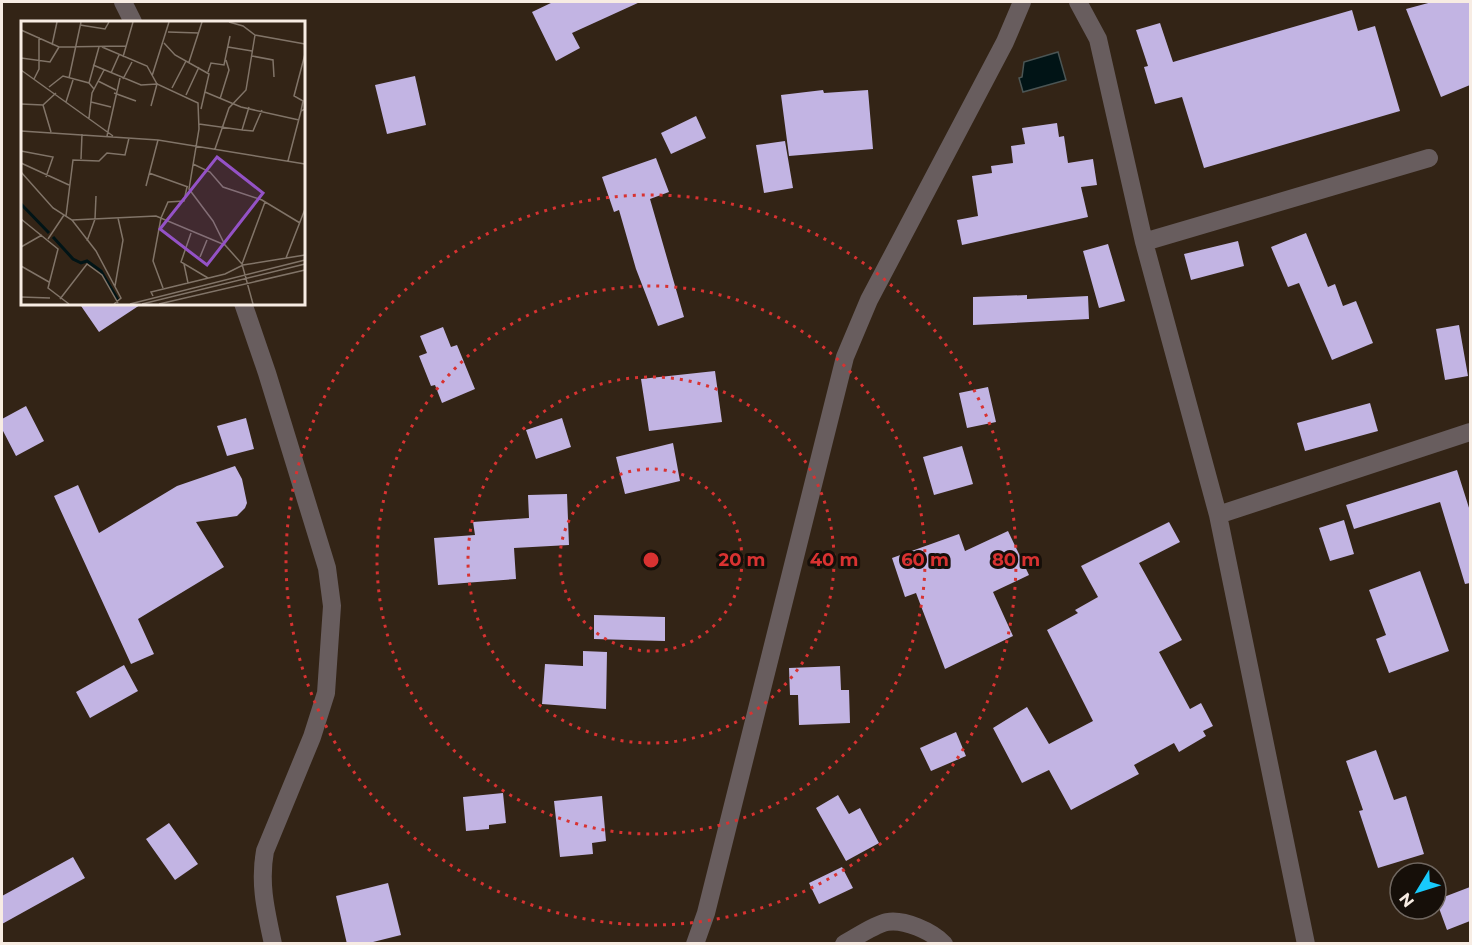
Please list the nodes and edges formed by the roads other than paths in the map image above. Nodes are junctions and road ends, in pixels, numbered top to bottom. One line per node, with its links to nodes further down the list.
1 (123, 2): 4 (street)
2 (1022, 2): 11 (street)
3 (1078, 2): 6 (street)
4 (132, 21)
5 (1429, 158): 6 (street)
6 (1144, 242): 9 (street)
7 (243, 304): 10 (street)
8 (1470, 432): 9 (street)
9 (1218, 515): 14 (street)
10 (273, 944)
11 (695, 944)
12 (844, 944): 13 (street)
13 (944, 944)
14 (1306, 944)

